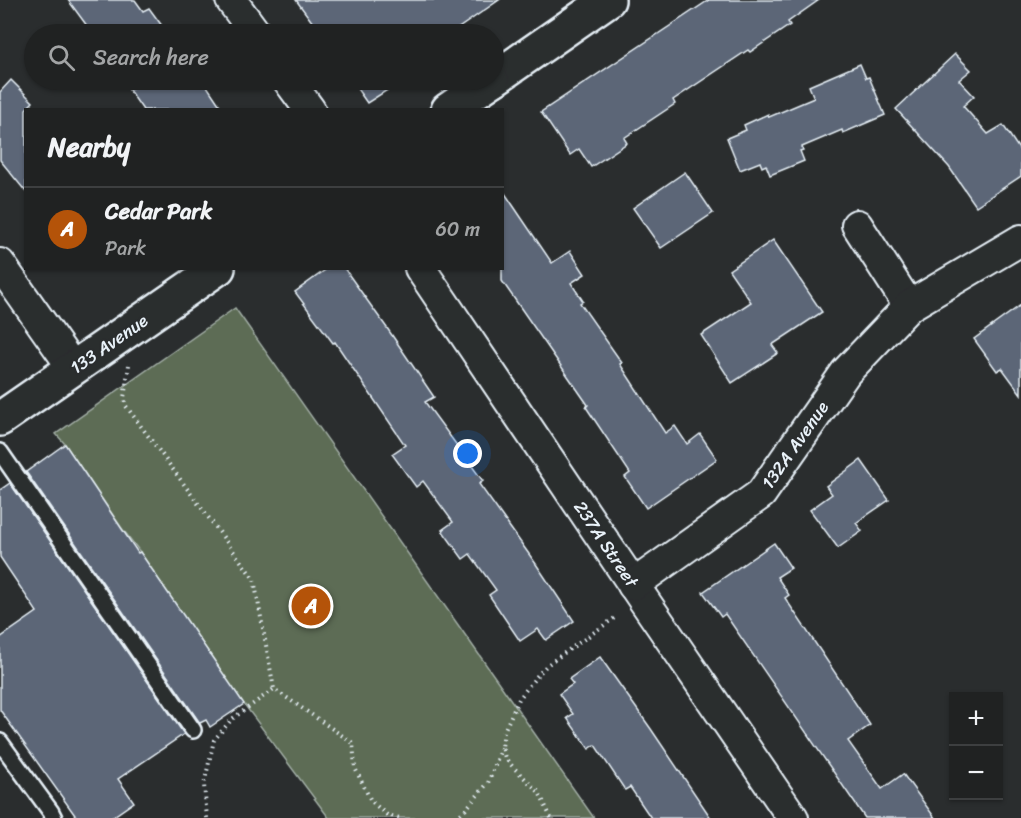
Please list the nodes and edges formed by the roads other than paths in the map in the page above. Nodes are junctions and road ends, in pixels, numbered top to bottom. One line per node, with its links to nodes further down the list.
1 (231, 0): 3 (street)
2 (608, 0): 4 (street)
3 (249, 24)
4 (504, 71)
5 (295, 90): 7 (street)
6 (477, 90): 8 (street)
7 (309, 108)
8 (451, 108)
9 (858, 225): 14 (street)
10 (1021, 240): 14 (street, 132A Avenue)
11 (0, 264): 15 (street)
12 (215, 270): 15 (street, 133 Avenue)
13 (421, 270): 18 (street, 237A Street)
14 (909, 306): 18 (street, 132A Avenue)
15 (74, 368): 16 (street, 133 Avenue)
16 (0, 419)
17 (0, 452): 19 (lane)
18 (633, 585): 22 (street, 237A Street)
19 (194, 730)
20 (0, 742): 21 (lane)
21 (54, 818)
22 (793, 818)

